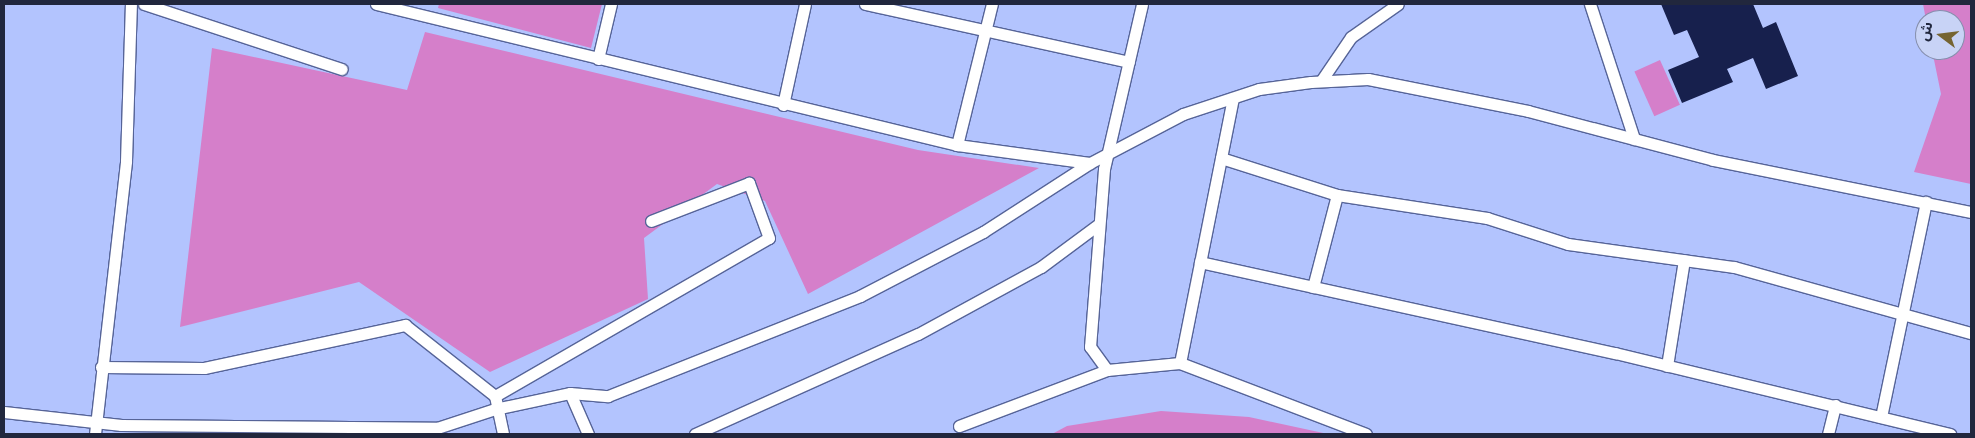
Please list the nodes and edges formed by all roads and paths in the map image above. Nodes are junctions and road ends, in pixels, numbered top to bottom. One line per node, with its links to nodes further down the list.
1 (131, 4): 35 (street)
2 (144, 4): 14 (street)
3 (376, 4): 12 (street)
4 (611, 4): 12 (street)
5 (805, 4): 17 (street)
6 (865, 4): 11 (street)
7 (992, 4): 11 (street)
8 (1398, 4): 15 (street)
9 (1590, 4): 18 (street)
10 (1138, 5): 13 (street)
11 (986, 31): 13 (street); 19 (street)
12 (598, 59): 17 (street)
13 (1129, 62): 20 (street)
14 (342, 68)
15 (1322, 82): 16 (street); 18 (street)
16 (1233, 98): 20 (street); 21 (street)
17 (783, 105): 19 (street)
18 (1634, 139): 24 (street)
19 (957, 145): 22 (street)
20 (1107, 154): 22 (street); 27 (street)
21 (1221, 158): 23 (street); 29 (street)
22 (1090, 163): 37 (street)
23 (1337, 195): 28 (street); 30 (street)
24 (1926, 202): 25 (street); 31 (street)
25 (1971, 212)
26 (651, 221): 38 (street)
27 (1099, 224): 36 (street); 51 (street)
28 (1684, 260): 31 (street); 34 (street)
29 (1200, 262): 30 (street); 33 (street)
30 (1312, 288): 34 (street)
31 (1903, 314): 32 (street); 42 (street)
32 (1971, 333)
33 (1180, 363): 36 (street); 52 (street)
34 (1667, 366): 39 (street)
35 (101, 367): 38 (street); 43 (street)
36 (1107, 370): 44 (street)
37 (570, 393): 40 (street); 50 (street)
38 (495, 396): 40 (street)
39 (1835, 405): 42 (street); 53 (street)
40 (495, 409): 46 (street); 49 (street)
41 (4, 412): 43 (street)
42 (1881, 417): 54 (street)
43 (94, 421): 47 (street); 48 (street)
44 (959, 426)
45 (289, 430): 46 (street); 47 (street)
46 (447, 430)
47 (223, 432)
48 (95, 434)
49 (503, 434)
50 (588, 434)
51 (695, 434)
52 (1366, 434)
53 (1828, 434)
54 (1950, 434)

